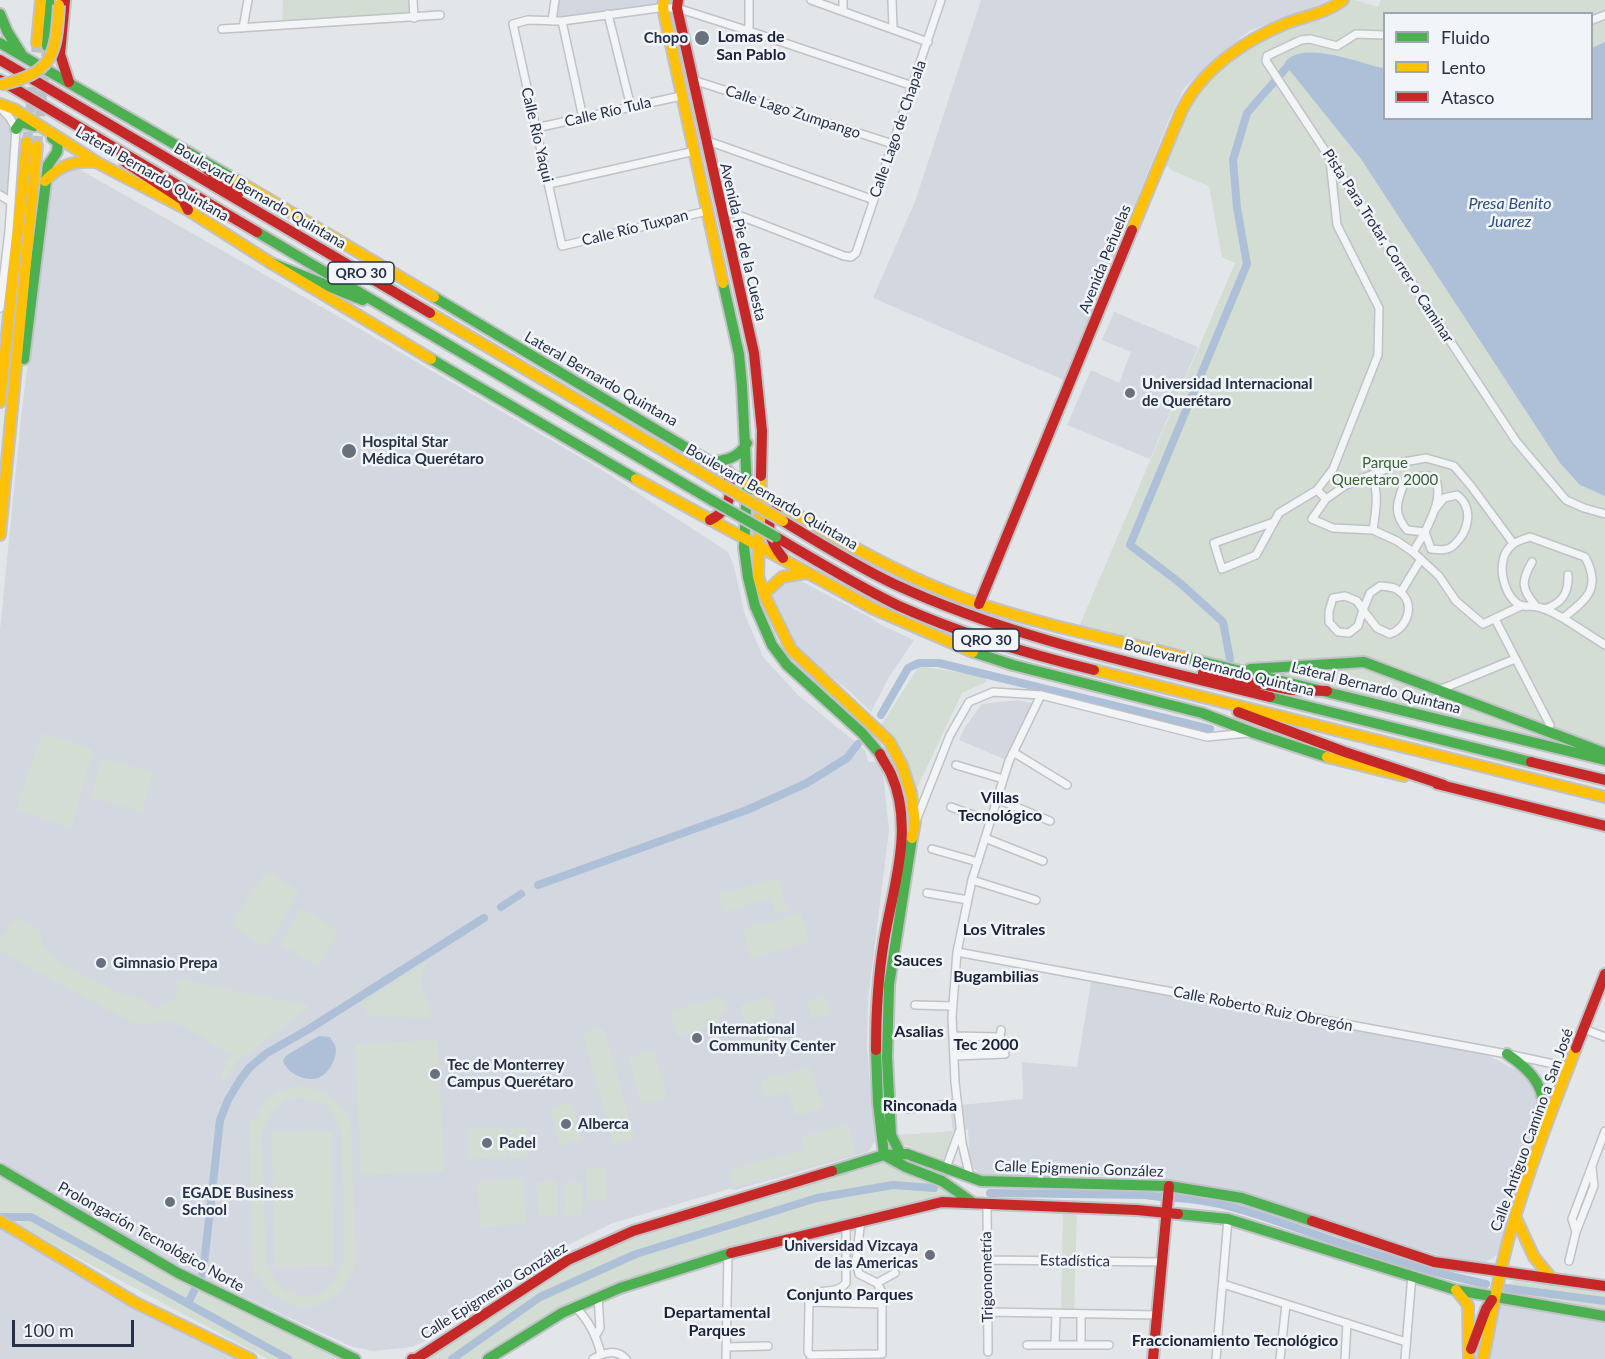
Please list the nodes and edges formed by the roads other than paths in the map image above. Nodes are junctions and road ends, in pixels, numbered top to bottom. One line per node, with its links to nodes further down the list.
1 (41, 0): 12 (main road)
2 (248, 0): 23 (street)
3 (412, 0): 20 (street)
4 (555, 0): 21 (street)
5 (749, 0): 26 (street)
6 (811, 0): 15 (street)
7 (843, 0): 15 (street)
8 (892, 0): 25 (street)
9 (937, 0): 18 (street)
10 (941, 0): 18 (street, Calle Lago de Chapala)
11 (1343, 0): 96 (main road, Avenida Peñuelas)
12 (58, 1): 34 (main road); 35 (main road, bridge)
13 (663, 4): 14 (street); 17 (street); 37 (main road, Avenida Pie de la Cuesta)
14 (677, 4): 26 (street); 33 (main road, Avenida Pie de la Cuesta)
15 (843, 11): 25 (street)
16 (0, 14): 30 (main road)
17 (608, 14): 22 (street); 39 (street)
18 (937, 14): 28 (street, Calle Lago de Chapala)
19 (440, 15): 20 (street)
20 (414, 18): 23 (street)
21 (552, 21): 22 (street); 41 (street, Calle Río Yaqui)
22 (562, 21): 40 (street)
23 (243, 28): 24 (street)
24 (222, 29)
25 (892, 29): 28 (street)
26 (749, 31): 36 (street)
27 (1383, 35): 48 (street, Pista Para Trotar, Correr o Caminar)
28 (927, 42): 36 (street, Calle Lago de Chapala)
29 (0, 43): 30 (main road, Lateral Bernardo Quintana)
30 (24, 58): 34 (main road, Lateral Bernardo Quintana)
31 (0, 60): 58 (main road, Boulevard Bernardo Quintana / QRO 30)
32 (0, 80): 43 (main road, QRO 30)
33 (693, 80): 44 (main road, Avenida Pie de la Cuesta); 45 (street, Calle Lago Zumpango)
34 (69, 82): 46 (main road, Lateral Bernardo Quintana)
35 (0, 86)
36 (913, 86): 45 (street, Calle Lago de Chapala)
37 (681, 96): 39 (street, Calle Río Tula); 47 (main road, Avenida Pie de la Cuesta)
38 (0, 106): 42 (street); 49 (main road, Lateral Bernardo Quintana)
39 (631, 107): 40 (street, Calle Río Tula)
40 (583, 118): 41 (street, Calle Río Tula)
41 (536, 128): 51 (street, Calle Río Yaqui)
42 (16, 129): 50 (main road); 54 (street)
43 (92, 135): 56 (main road); 65 (main road, QRO 30)
44 (705, 140): 53 (street); 55 (main road, Avenida Pie de la Cuesta)
45 (893, 144): 53 (street, Calle Lago de Chapala)
46 (182, 149): 58 (main road); 69 (main road, Lateral Bernardo Quintana)
47 (695, 151): 51 (street); 57 (main road, Avenida Pie de la Cuesta)
48 (1329, 157): 73 (street); 78 (street, Pista Para Trotar, Correr o Caminar)
49 (98, 163): 50 (main road); 56 (main road, Lateral Bernardo Quintana)
50 (45, 182): 67 (main road)
51 (549, 184): 61 (street, Calle Río Yaqui)
52 (0, 195): 54 (street)
53 (873, 200): 55 (street, Calle Lago de Chapala)
54 (11, 202): 60 (street)
55 (720, 208): 74 (main road, Avenida Pie de la Cuesta)
56 (188, 210): 62 (main road, Lateral Bernardo Quintana)
57 (708, 211): 61 (street, Calle Río Tuxpan); 68 (main road, Avenida Pie de la Cuesta)
58 (263, 215): 104 (main road, Boulevard Bernardo Quintana / QRO 30, bridge)
59 (0, 228): 60 (street)
60 (9, 231): 63 (street)
61 (562, 246)
62 (271, 264): 65 (main road); 79 (main road, Lateral Bernardo Quintana)
63 (2, 279): 64 (street)
64 (0, 308)
65 (397, 314): 108 (main road, QRO 30, bridge)
66 (0, 402): 67 (main road)
67 (12, 422): 83 (main road)
68 (747, 443): 69 (main road); 72 (main road, Avenida Pie de la Cuesta)
69 (713, 462): 70 (main road, Lateral Bernardo Quintana)
70 (728, 471): 72 (main road, Lateral Bernardo Quintana); 79 (main road)
71 (1372, 475): 75 (street); 81 (street); 85 (street)
72 (747, 484): 74 (main road, Lateral Bernardo Quintana); 84 (main road, Avenida Pie de la Cuesta)
73 (1317, 490): 75 (street); 80 (street)
74 (762, 493): 76 (main road, Lateral Bernardo Quintana); 86 (main road, Avenida Pie de la Cuesta)
75 (1326, 499): 81 (street)
76 (781, 504): 90 (main road); 96 (main road, Lateral Bernardo Quintana)
77 (1436, 508): 82 (street); 82 (street); 82 (street)
78 (1605, 514)
79 (710, 520): 84 (main road, Lateral Bernardo Quintana)
80 (1274, 522): 80 (street)
81 (1373, 530): 87 (street)
82 (1425, 532): 87 (street)
83 (0, 535)
84 (744, 538): 86 (main road, Lateral Bernardo Quintana); 93 (main road, Avenida Pie de la Cuesta)
85 (1513, 543): 97 (street); 100 (street)
86 (759, 547): 90 (main road, Lateral Bernardo Quintana); 93 (main road, Avenida Pie de la Cuesta)
87 (1413, 552): 88 (street)
88 (1421, 559): 94 (street); 101 (street)
89 (1532, 562): 98 (street)
90 (787, 563): 91 (main road, Lateral Bernardo Quintana)
91 (805, 573): 95 (main road); 110 (main road, Lateral Bernardo Quintana)
92 (1568, 574): 98 (street)
93 (753, 576): 95 (main road); 154 (main road)
94 (1401, 591): 99 (street); 99 (street)
95 (764, 594): 125 (main road)
96 (979, 604): 104 (main road, Lateral Bernardo Quintana)
97 (1521, 606): 98 (street); 101 (street)
98 (1540, 608): 100 (street)
99 (1363, 610): 99 (street)
100 (1563, 618): 102 (street)
101 (1495, 619): 103 (street)
102 (1605, 645)
103 (1515, 659): 106 (street); 109 (street)
104 (1218, 675): 105 (main road)
105 (1236, 676): 106 (main road); 113 (main road, Lateral Bernardo Quintana); 116 (main road, Boulevard Bernardo Quintana)
106 (1437, 691): 112 (main road)
107 (1041, 695): 110 (street); 111 (street); 125 (street)
108 (1233, 707): 118 (main road); 119 (main road, QRO 30)
109 (1550, 725)
110 (1254, 733): 118 (main road, Lateral Bernardo Quintana)
111 (1013, 752): 115 (street); 117 (street)
112 (1605, 753)
113 (1605, 760)
114 (956, 765): 115 (street)
115 (1003, 779): 120 (street)
116 (1605, 780)
117 (1067, 785)
118 (1444, 785): 124 (main road, Lateral Bernardo Quintana)
119 (1605, 797)
120 (997, 799): 122 (street); 123 (street)
121 (951, 807): 122 (street)
122 (990, 821): 128 (street)
123 (1050, 821)
124 (1589, 822): 126 (main road, Lateral Bernardo Quintana); 127 (main road)
125 (915, 823): 153 (main road)
126 (1605, 826)
127 (1605, 835)
128 (985, 838): 130 (street); 131 (street)
129 (932, 849): 131 (street)
130 (1043, 861)
131 (978, 862): 132 (street)
132 (972, 880): 134 (street); 135 (street)
133 (927, 893): 134 (street)
134 (968, 900): 136 (street)
135 (1036, 900)
136 (957, 952): 139 (street); 145 (street, Calle Roberto Ruiz Obregón)
137 (1605, 974): 140 (main road, Calle Antiguo Camino a San José)
138 (915, 1005): 139 (street)
139 (952, 1006): 142 (street)
140 (1584, 1029): 143 (street); 147 (main road, Calle Antiguo Camino a San José)
141 (1001, 1030): 142 (street)
142 (952, 1036): 146 (street)
143 (1605, 1037)
144 (1005, 1054): 146 (street)
145 (1507, 1054): 147 (street, Calle Roberto Ruiz Obregón); 150 (main road)
146 (954, 1056): 148 (street)
147 (1568, 1067): 150 (main road, Calle Antiguo Camino a San José)
148 (957, 1103): 149 (street); 151 (street)
149 (908, 1109)
150 (1546, 1129): 162 (main road, Calle Antiguo Camino a San José)
151 (960, 1130): 155 (street); 157 (street)
152 (1605, 1131): 171 (street)
153 (900, 1154): 154 (main road, Calle Epigmenio González); 155 (main road, Calle Epigmenio González)
154 (884, 1155): 159 (main road); 206 (main road, Calle Epigmenio González)
155 (946, 1168): 157 (main road, Calle Epigmenio González)
156 (0, 1169): 205 (main road, Prolongación Tecnológico Norte)
157 (970, 1177): 158 (main road, Calle Epigmenio González)
158 (1169, 1186): 161 (main road); 174 (main road, Calle Epigmenio González)
159 (972, 1202): 160 (main road); 164 (main road)
160 (987, 1203): 161 (main road); 170 (street, Trigonometría)
161 (1166, 1213): 163 (main road); 172 (main road)
162 (1515, 1216): 174 (main road, Calle Antiguo Camino a San José); 176 (main road)
163 (1228, 1219): 175 (main road); 178 (street)
164 (861, 1220): 166 (main road); 169 (street)
165 (0, 1221): 204 (main road)
166 (846, 1224): 167 (main road); 168 (street)
167 (728, 1253): 181 (main road); 200 (street)
168 (846, 1260): 169 (street); 183 (street)
169 (856, 1260): 177 (street)
170 (987, 1260): 172 (street, Estadística); 187 (street, Trigonometría)
171 (1569, 1261)
172 (1162, 1263): 190 (main road)
173 (894, 1273): 177 (street)
174 (1499, 1274): 176 (main road, Calle Epigmenio González); 182 (main road, Calle Antiguo Camino a San José)
175 (1412, 1275): 180 (main road); 194 (street)
176 (1552, 1279): 179 (main road, Calle Epigmenio González)
177 (877, 1283): 184 (street)
178 (1222, 1284): 185 (street); 212 (street)
179 (1605, 1286)
180 (1456, 1290): 182 (main road); 203 (main road)
181 (598, 1296): 186 (main road); 193 (street)
182 (1494, 1297): 191 (main road); 203 (main road); 216 (main road, Calle Antiguo Camino a San José)
183 (809, 1302): 184 (street); 184 (street)
184 (881, 1304)
185 (1286, 1304): 192 (street); 213 (street)
186 (575, 1307): 193 (street); 207 (main road)
187 (988, 1312): 188 (street); 201 (street, Trigonometría)
188 (1056, 1314): 189 (street); 196 (street)
189 (1081, 1314): 190 (street); 197 (street)
190 (1157, 1315): 211 (main road)
191 (1605, 1316)
192 (1347, 1323): 194 (street); 214 (street)
193 (596, 1335): 202 (street)
194 (1406, 1342): 215 (street)
195 (1027, 1345): 196 (street)
196 (1055, 1345): 197 (street)
197 (1081, 1345): 199 (street)
198 (768, 1346): 200 (street)
199 (1109, 1346)
200 (726, 1347): 210 (street)
201 (988, 1352)
202 (601, 1354): 208 (street); 209 (street)
203 (1469, 1357)
204 (251, 1359)
205 (355, 1359)
206 (412, 1359)
207 (488, 1359)
208 (594, 1359)
209 (626, 1359)
210 (726, 1359)
211 (1153, 1359)
212 (1216, 1359)
213 (1280, 1359)
214 (1345, 1359)
215 (1405, 1359)
216 (1483, 1359)

